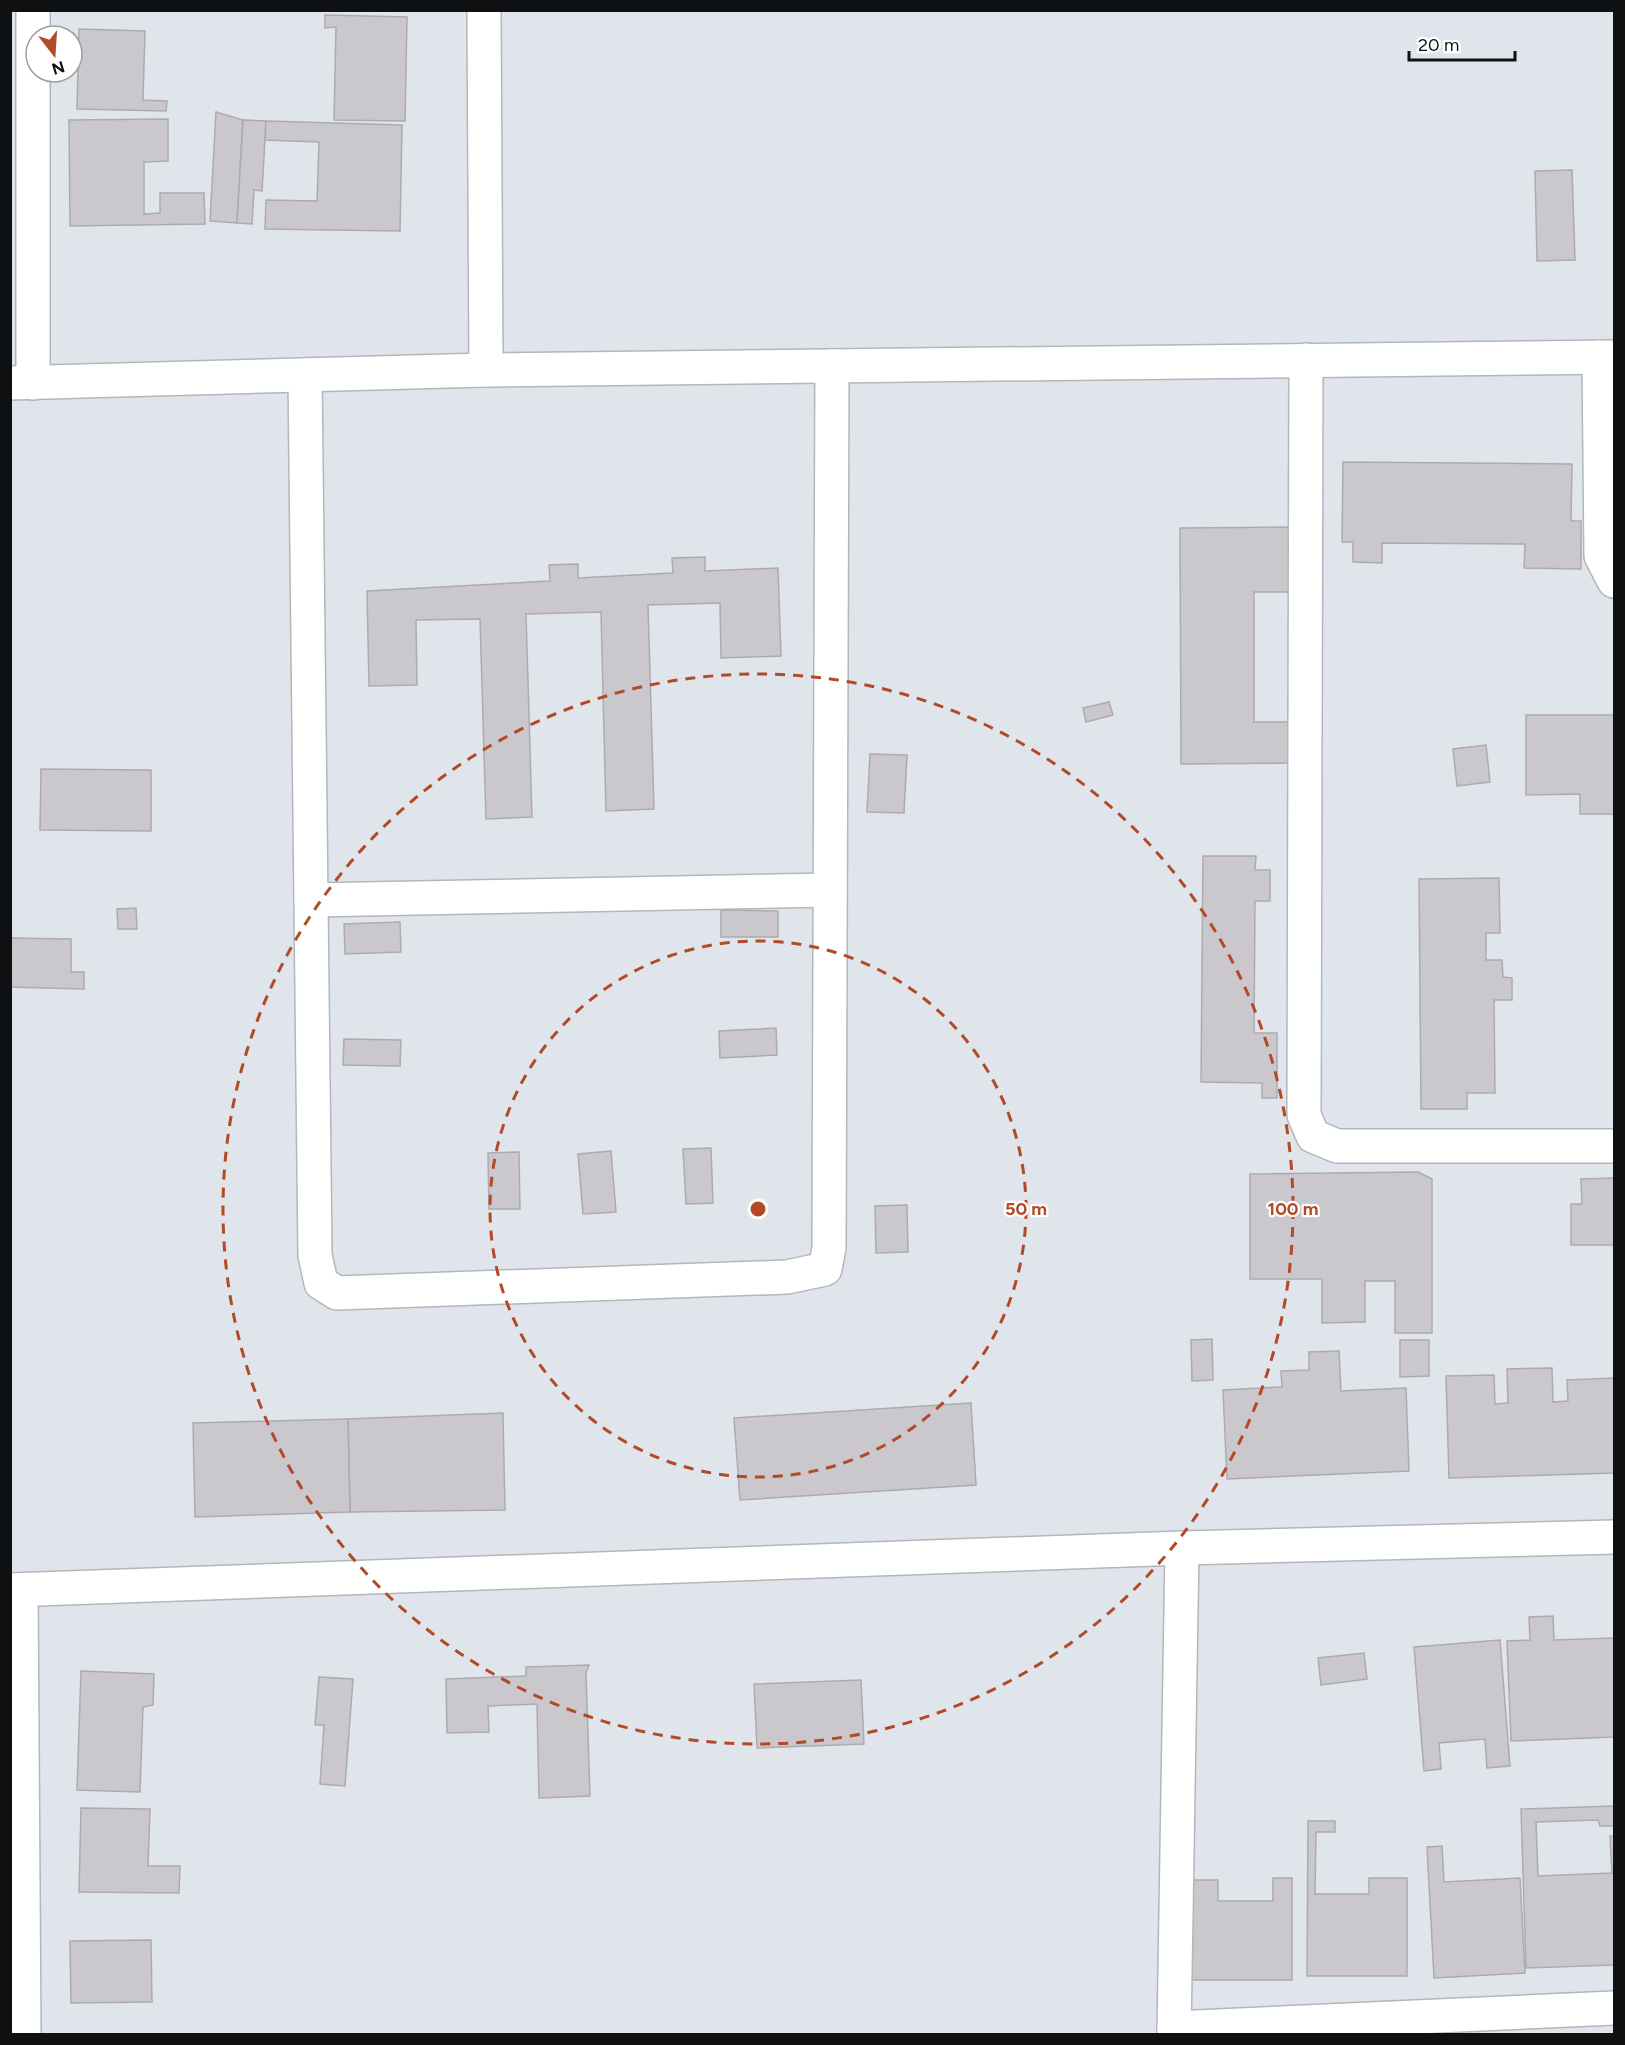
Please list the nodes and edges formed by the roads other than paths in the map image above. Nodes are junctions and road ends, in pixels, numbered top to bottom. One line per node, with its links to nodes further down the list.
1 (33, 10): 8 (street)
2 (484, 10): 6 (street)
3 (1607, 357): 4 (street); 9 (street)
4 (1305, 360): 5 (street); 12 (street)
5 (832, 366): 6 (street); 10 (street)
6 (486, 370): 7 (street)
7 (305, 375): 8 (street); 11 (street)
8 (22, 383)
9 (1614, 581)
10 (830, 890): 11 (street); 11 (street)
11 (311, 900)
12 (1614, 1146)
13 (1614, 1537): 14 (street)
14 (1182, 1548): 15 (street); 17 (street)
15 (16, 1591): 18 (street)
16 (1614, 2007): 17 (street)
17 (1174, 2031)
18 (24, 2034)

